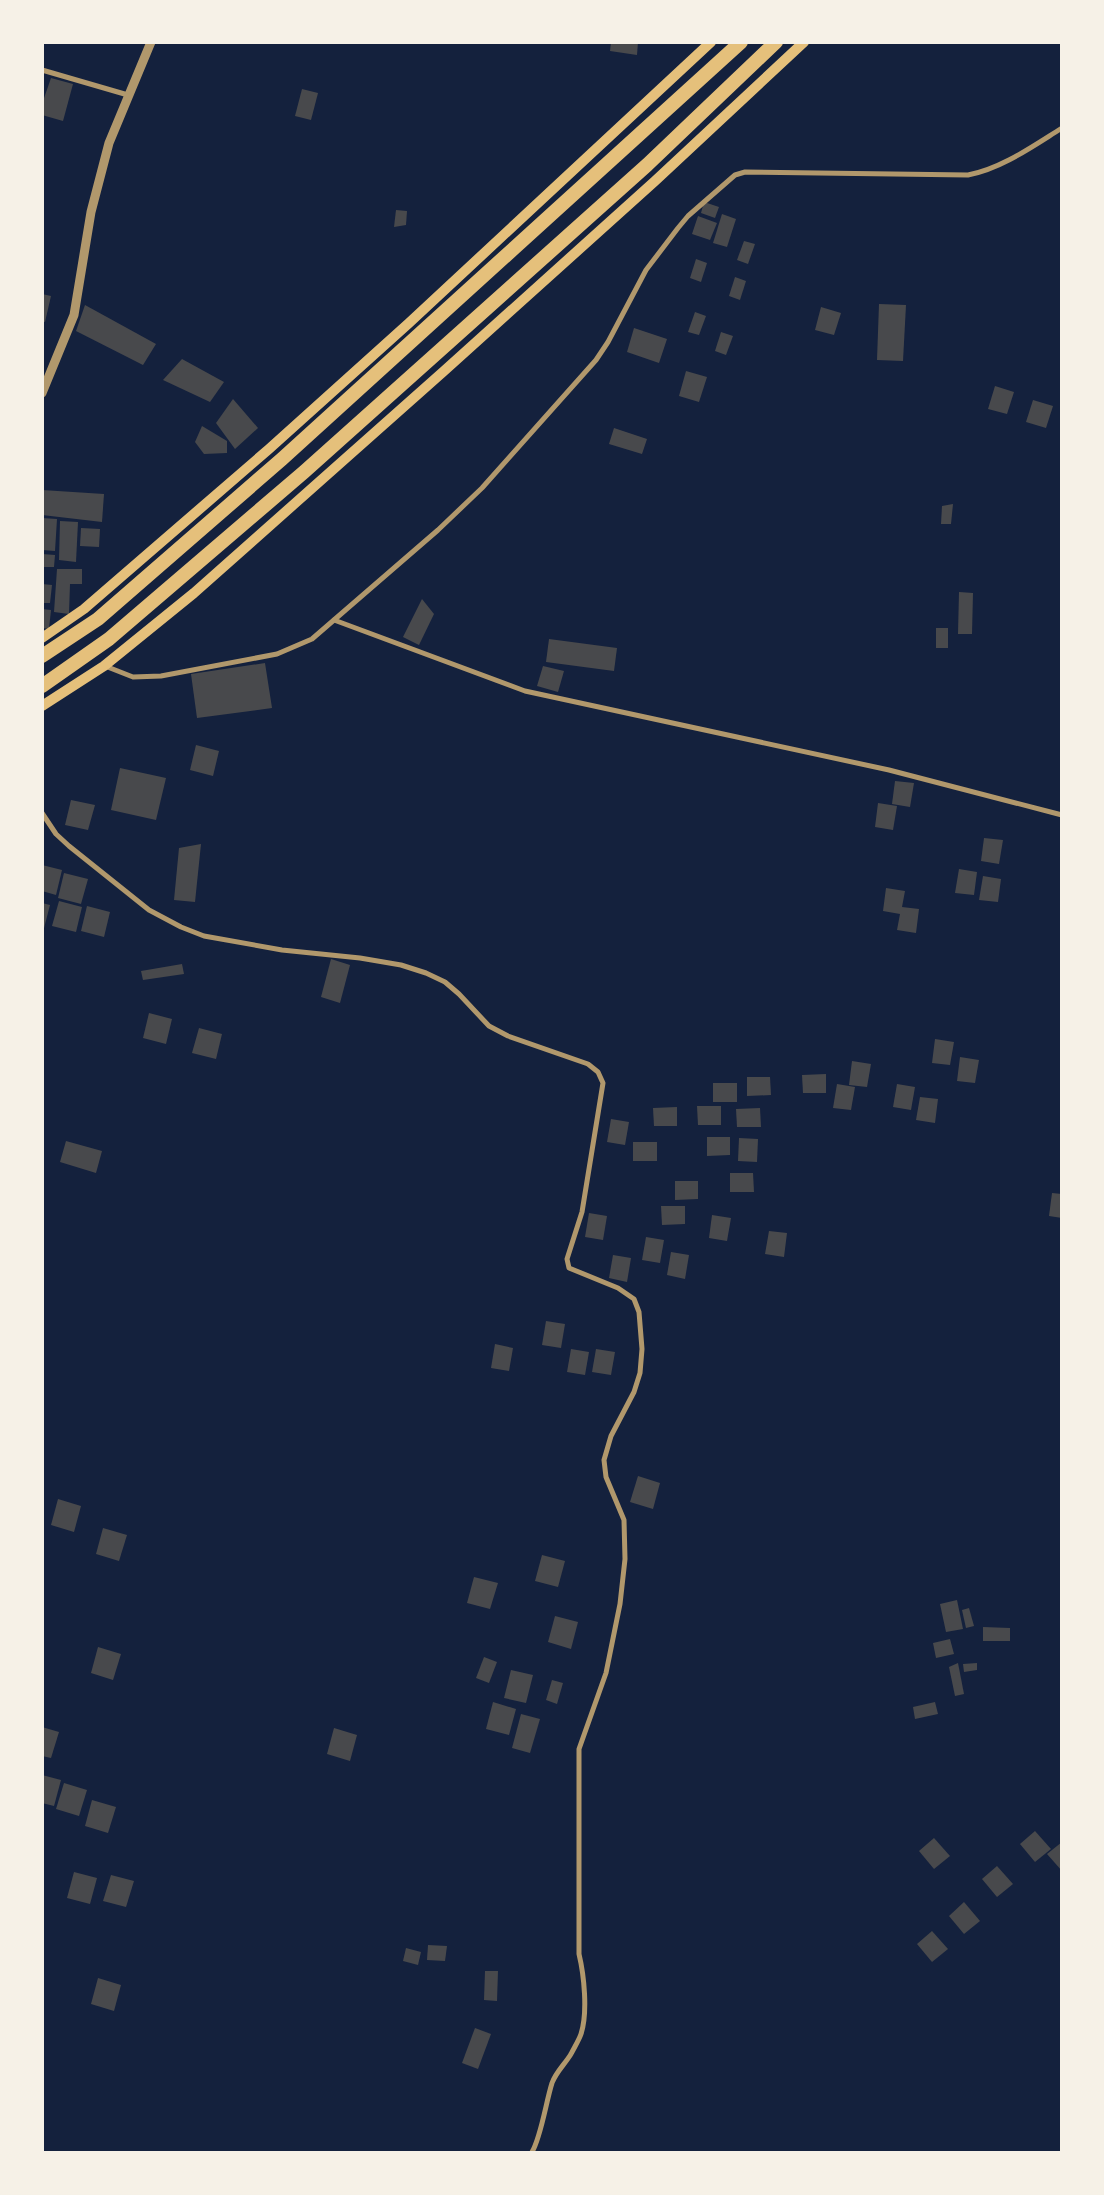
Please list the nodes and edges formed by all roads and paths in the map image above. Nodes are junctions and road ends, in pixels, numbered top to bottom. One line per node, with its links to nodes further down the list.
1 (151, 42): 7 (street)
2 (711, 42): 11 (main road)
3 (740, 42): 12 (highway)
4 (776, 42): 14 (highway)
5 (804, 42): 13 (main road)
6 (42, 70): 7 (street)
7 (128, 95): 9 (street)
8 (1062, 128): 10 (street)
9 (42, 394)
10 (334, 620): 13 (street); 17 (street)
11 (42, 638)
12 (42, 656)
13 (104, 666): 15 (main road)
14 (42, 686)
15 (42, 706)
16 (42, 813): 18 (street)
17 (1062, 815)
18 (532, 2152)

